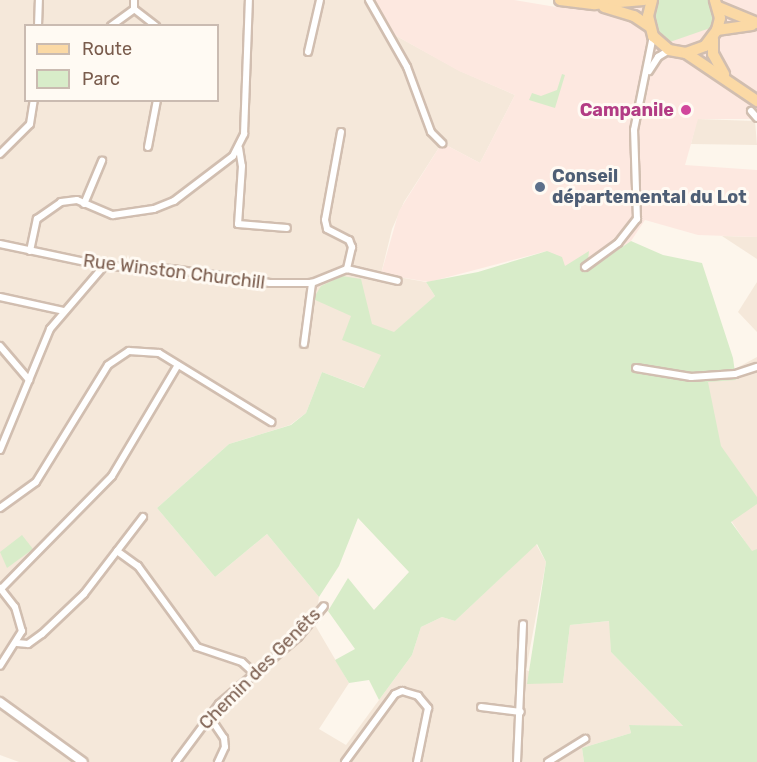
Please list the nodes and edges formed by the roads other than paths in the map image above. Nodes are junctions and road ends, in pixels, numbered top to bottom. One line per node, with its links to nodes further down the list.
1 (39, 0): 12 (street)
2 (134, 0): 11 (street)
3 (249, 0): 31 (street)
4 (320, 0): 19 (street)
5 (369, 0): 29 (street)
6 (560, 0): 10 (main road)
7 (644, 0): 10 (main road)
8 (652, 0): 16 (main road)
9 (717, 3): 15 (main road); 17 (main road)
10 (595, 4): 16 (main road)
11 (134, 9): 13 (street); 14 (street)
12 (38, 24)
13 (114, 24)
14 (153, 24)
15 (757, 24): 17 (main road)
16 (651, 31): 18 (main road); 21 (street)
17 (715, 34): 20 (main road); 22 (main road)
18 (669, 50): 20 (main road); 21 (street)
19 (308, 52)
20 (686, 53): 22 (main road)
21 (646, 76): 39 (street)
22 (730, 81): 23 (main road)
23 (757, 101)
24 (34, 102): 32 (street)
25 (157, 102): 30 (street)
26 (751, 111): 27 (street)
27 (757, 118)
28 (341, 132): 40 (street)
29 (442, 143)
30 (147, 147)
31 (239, 148): 34 (street); 35 (street)
32 (0, 154)
33 (102, 161): 34 (street)
34 (84, 204): 37 (street)
35 (287, 228)
36 (0, 244): 37 (street, Rue Winston Churchill)
37 (30, 251): 38 (street, Rue Winston Churchill)
38 (104, 266): 42 (street, Rue Winston Churchill); 44 (street)
39 (585, 267)
40 (347, 269): 41 (street); 42 (street, Rue Winston Churchill)
41 (398, 281)
42 (312, 284): 45 (street)
43 (0, 297): 44 (street)
44 (64, 311): 50 (street)
45 (304, 344)
46 (0, 346): 50 (street)
47 (178, 365): 51 (street); 55 (street); 58 (street)
48 (757, 366): 49 (street)
49 (636, 368)
50 (29, 380): 53 (street)
51 (271, 422)
52 (0, 430): 53 (street)
53 (5, 438): 54 (street)
54 (0, 450)
55 (0, 508)
56 (143, 517): 57 (street)
57 (117, 551): 61 (street); 63 (street)
58 (1, 588): 61 (street)
59 (324, 606): 63 (street, Chemin des Genêts)
60 (524, 624): 66 (street)
61 (17, 643): 62 (street)
62 (0, 666)
63 (255, 674): 67 (street, Chemin des Genêts)
64 (0, 702): 69 (street)
65 (480, 707): 66 (street)
66 (521, 712): 74 (street)
67 (209, 716): 70 (street, Chemin des Genêts); 71 (street)
68 (585, 739): 75 (street)
69 (83, 762)
70 (176, 762)
71 (218, 762)
72 (345, 762): 73 (street)
73 (417, 762)
74 (517, 762)
75 (548, 762)

